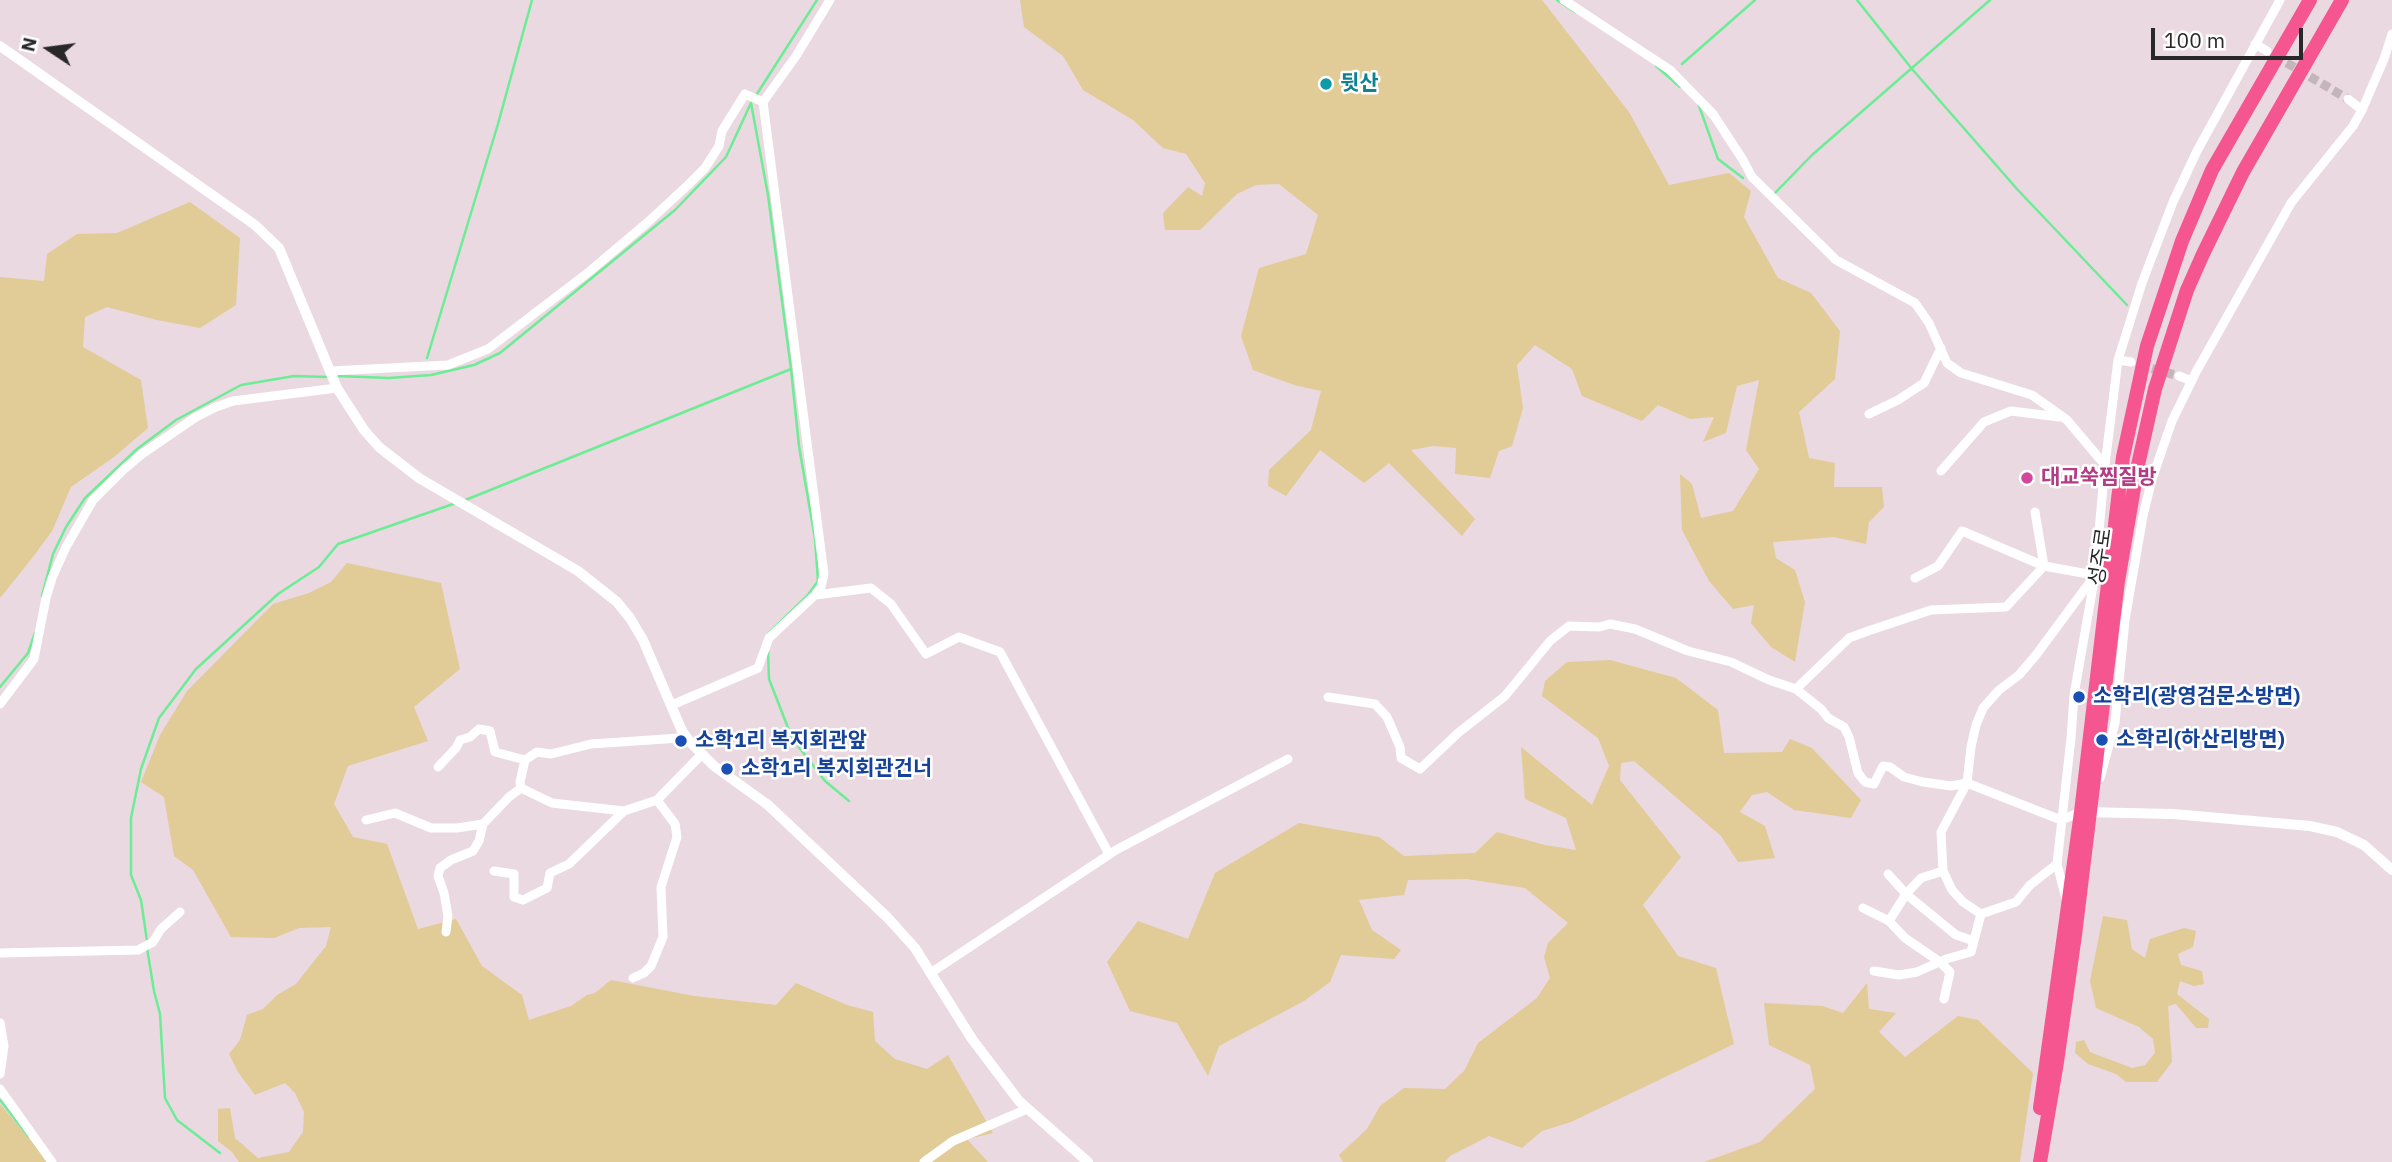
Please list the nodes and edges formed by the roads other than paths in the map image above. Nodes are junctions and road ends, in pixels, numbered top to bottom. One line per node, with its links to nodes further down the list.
1 (830, 0): 11 (street)
2 (1564, 0): 13 (street)
3 (2280, 0): 7 (street)
4 (2310, 0): 25 (highway, 성주로)
5 (2342, 0): 41 (highway, 성주로)
6 (2392, 33): 12 (street)
7 (2255, 44): 9 (street); 14 (street)
8 (0, 46): 17 (street)
9 (2267, 51)
10 (2348, 99): 12 (street)
11 (763, 102): 17 (street); 27 (street)
12 (2362, 110): 18 (street)
13 (1941, 348): 19 (street); 20 (street)
14 (2118, 360): 15 (street); 21 (street)
15 (2131, 362)
16 (2179, 376): 18 (street)
17 (334, 380): 30 (street); 31 (street)
18 (2192, 381): 41 (street)
19 (1869, 414)
20 (2067, 420): 21 (street); 22 (street)
21 (2105, 465): 25 (street)
22 (1941, 471)
23 (2035, 512): 24 (street)
24 (2044, 566): 25 (street); 26 (street); 28 (street)
25 (2102, 576): 37 (street); 41 (highway, 성주로); 43 (street)
26 (1915, 578)
27 (816, 595): 31 (street); 45 (street)
28 (1796, 689): 29 (street); 37 (street)
29 (1328, 697)
30 (0, 705)
31 (672, 705): 32 (street)
32 (691, 742): 33 (street); 35 (street)
33 (701, 755): 39 (street); 62 (street)
34 (1288, 759): 45 (street)
35 (525, 760): 36 (street); 38 (street)
36 (438, 767)
37 (1967, 783): 43 (street); 49 (street)
38 (521, 788): 40 (street); 44 (street)
39 (657, 800): 40 (street); 63 (street)
40 (624, 811): 48 (street)
41 (2086, 811): 43 (street); 47 (street); 52 (highway, 성주로); 73 (highway, 성주로)
42 (366, 820): 44 (street)
43 (2061, 820): 46 (street)
44 (483, 824): 57 (street)
45 (1109, 854): 62 (street)
46 (2057, 864): 52 (street); 55 (street)
47 (2392, 870)
48 (494, 871)
49 (1943, 871): 51 (street); 55 (street)
50 (1888, 874): 51 (street)
51 (1906, 894): 56 (street); 58 (street)
52 (2068, 907): 72 (highway, 성주로)
53 (1863, 908): 56 (street)
54 (180, 912): 59 (street)
55 (1981, 914): 58 (street)
56 (1889, 921): 60 (street)
57 (446, 932)
58 (1974, 941): 60 (street)
59 (0, 953)
60 (1940, 961): 61 (street); 64 (street)
61 (1874, 971)
62 (932, 972): 68 (street)
63 (633, 978)
64 (1944, 999)
65 (0, 1023): 66 (street)
66 (0, 1074)
67 (0, 1089): 69 (street)
68 (1027, 1109): 70 (street); 71 (street)
69 (52, 1162)
70 (924, 1162)
71 (1088, 1162)
72 (2033, 1162)
73 (2040, 1162)

